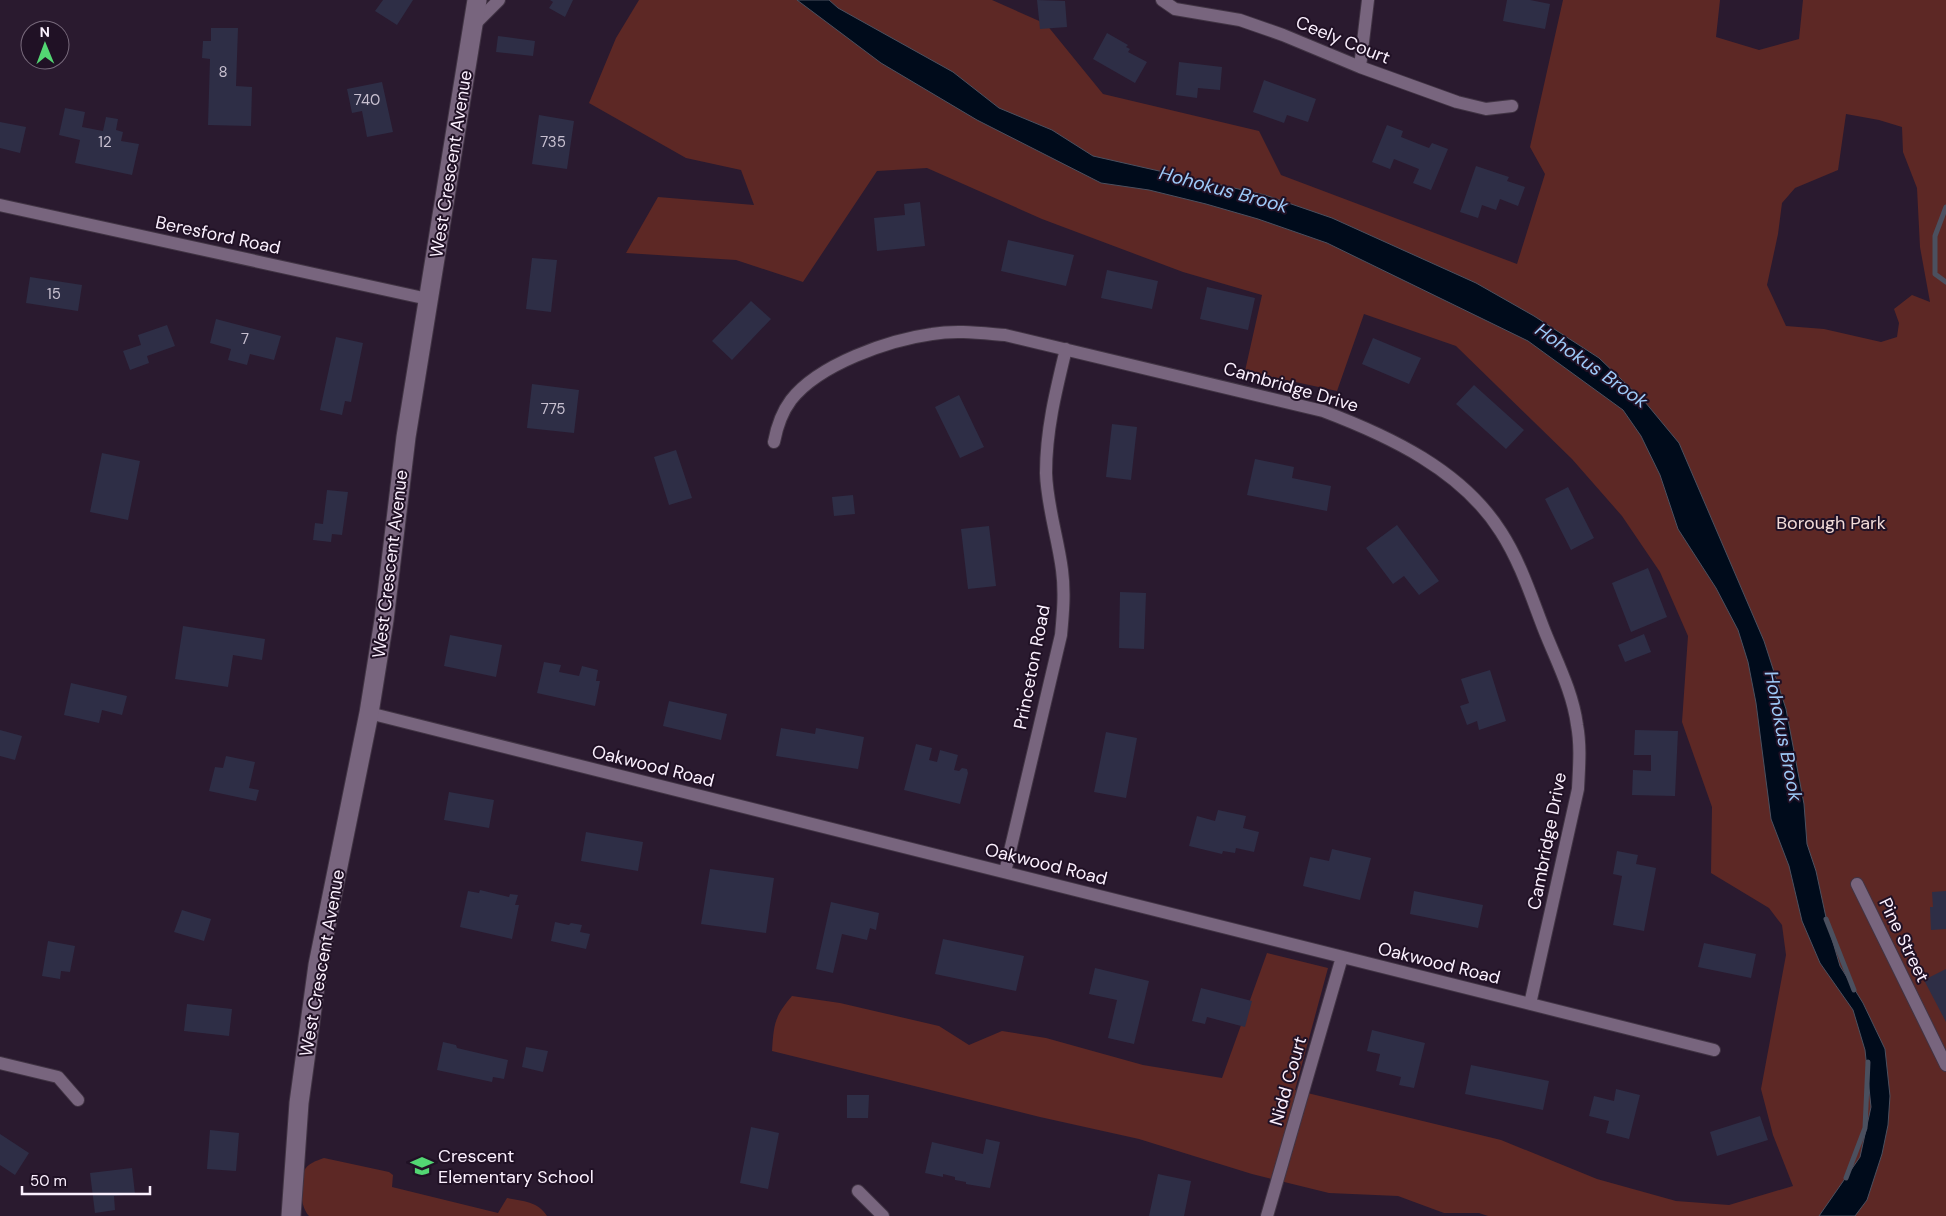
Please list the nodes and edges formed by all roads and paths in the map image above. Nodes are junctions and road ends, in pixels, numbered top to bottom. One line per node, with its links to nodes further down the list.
1 (477, 0): 5 (main road, West Crescent Avenue)
2 (499, 0): 5 (street)
3 (1162, 0): 6 (street, Ceely Court)
4 (1368, 0): 6 (street)
5 (473, 26): 9 (main road, West Crescent Avenue)
6 (1360, 67): 7 (street, Ceely Court)
7 (1512, 106)
8 (0, 205): 9 (street, Beresford Road)
9 (428, 299): 12 (main road, West Crescent Avenue)
10 (1066, 349): 11 (street, Cambridge Drive); 13 (street, Princeton Road); 16 (street, Cambridge Drive)
11 (774, 442)
12 (369, 713): 13 (street, Oakwood Road); 22 (main road, West Crescent Avenue)
13 (1005, 872): 15 (street, Oakwood Road)
14 (1857, 884): 19 (street, Pine Street)
15 (1342, 957): 16 (street, Oakwood Road); 24 (street, Nidd Court)
16 (1530, 1004): 17 (street, Oakwood Road)
17 (1714, 1050)
18 (0, 1062): 20 (street)
19 (1946, 1065)
20 (78, 1100)
21 (858, 1191): 23 (street)
22 (291, 1216)
23 (883, 1216)
24 (1267, 1216)

